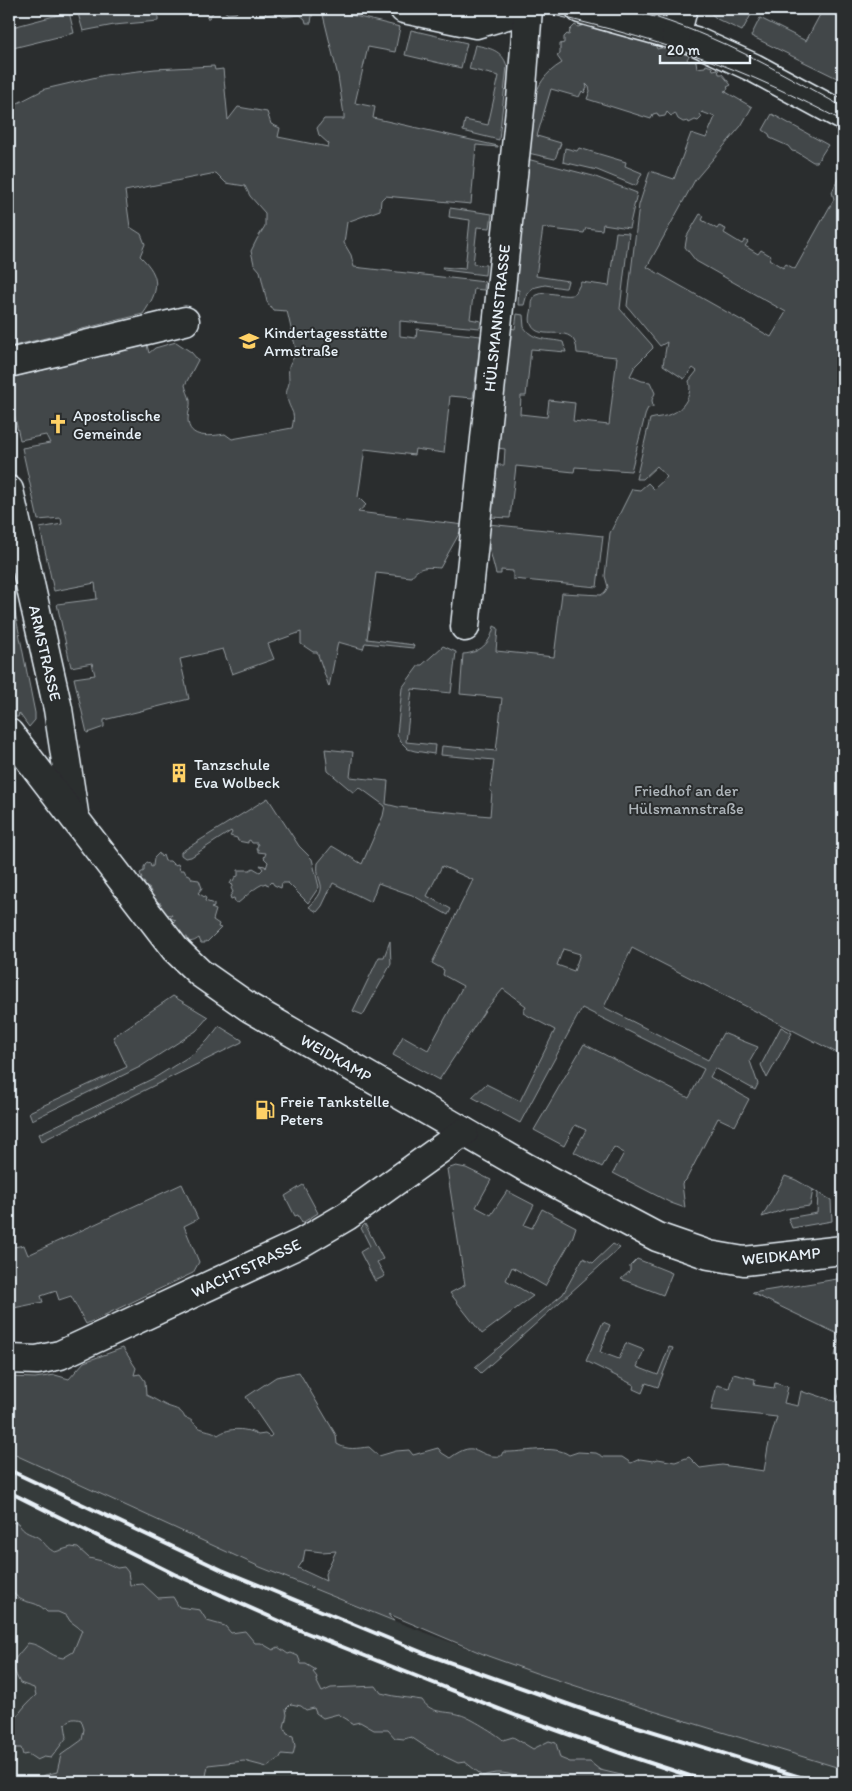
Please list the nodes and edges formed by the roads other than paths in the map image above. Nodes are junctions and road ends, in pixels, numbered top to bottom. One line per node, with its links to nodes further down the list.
1 (404, 9): 2 (street, HÜLSMANNSTRASSE)
2 (528, 9): 10 (street, HÜLSMANNSTRASSE)
3 (580, 9): 5 (street)
4 (684, 9): 5 (street)
5 (676, 35): 6 (street)
6 (843, 116)
7 (185, 321): 8 (street)
8 (9, 363)
9 (9, 490): 12 (street, ARMSTRASSE)
10 (465, 627)
11 (9, 733): 12 (street, WEIDKAMP)
12 (74, 817): 13 (street, WEIDKAMP)
13 (464, 1132): 14 (street, WEIDKAMP); 15 (street, WACHTSTRASSE)
14 (843, 1250)
15 (9, 1359)

